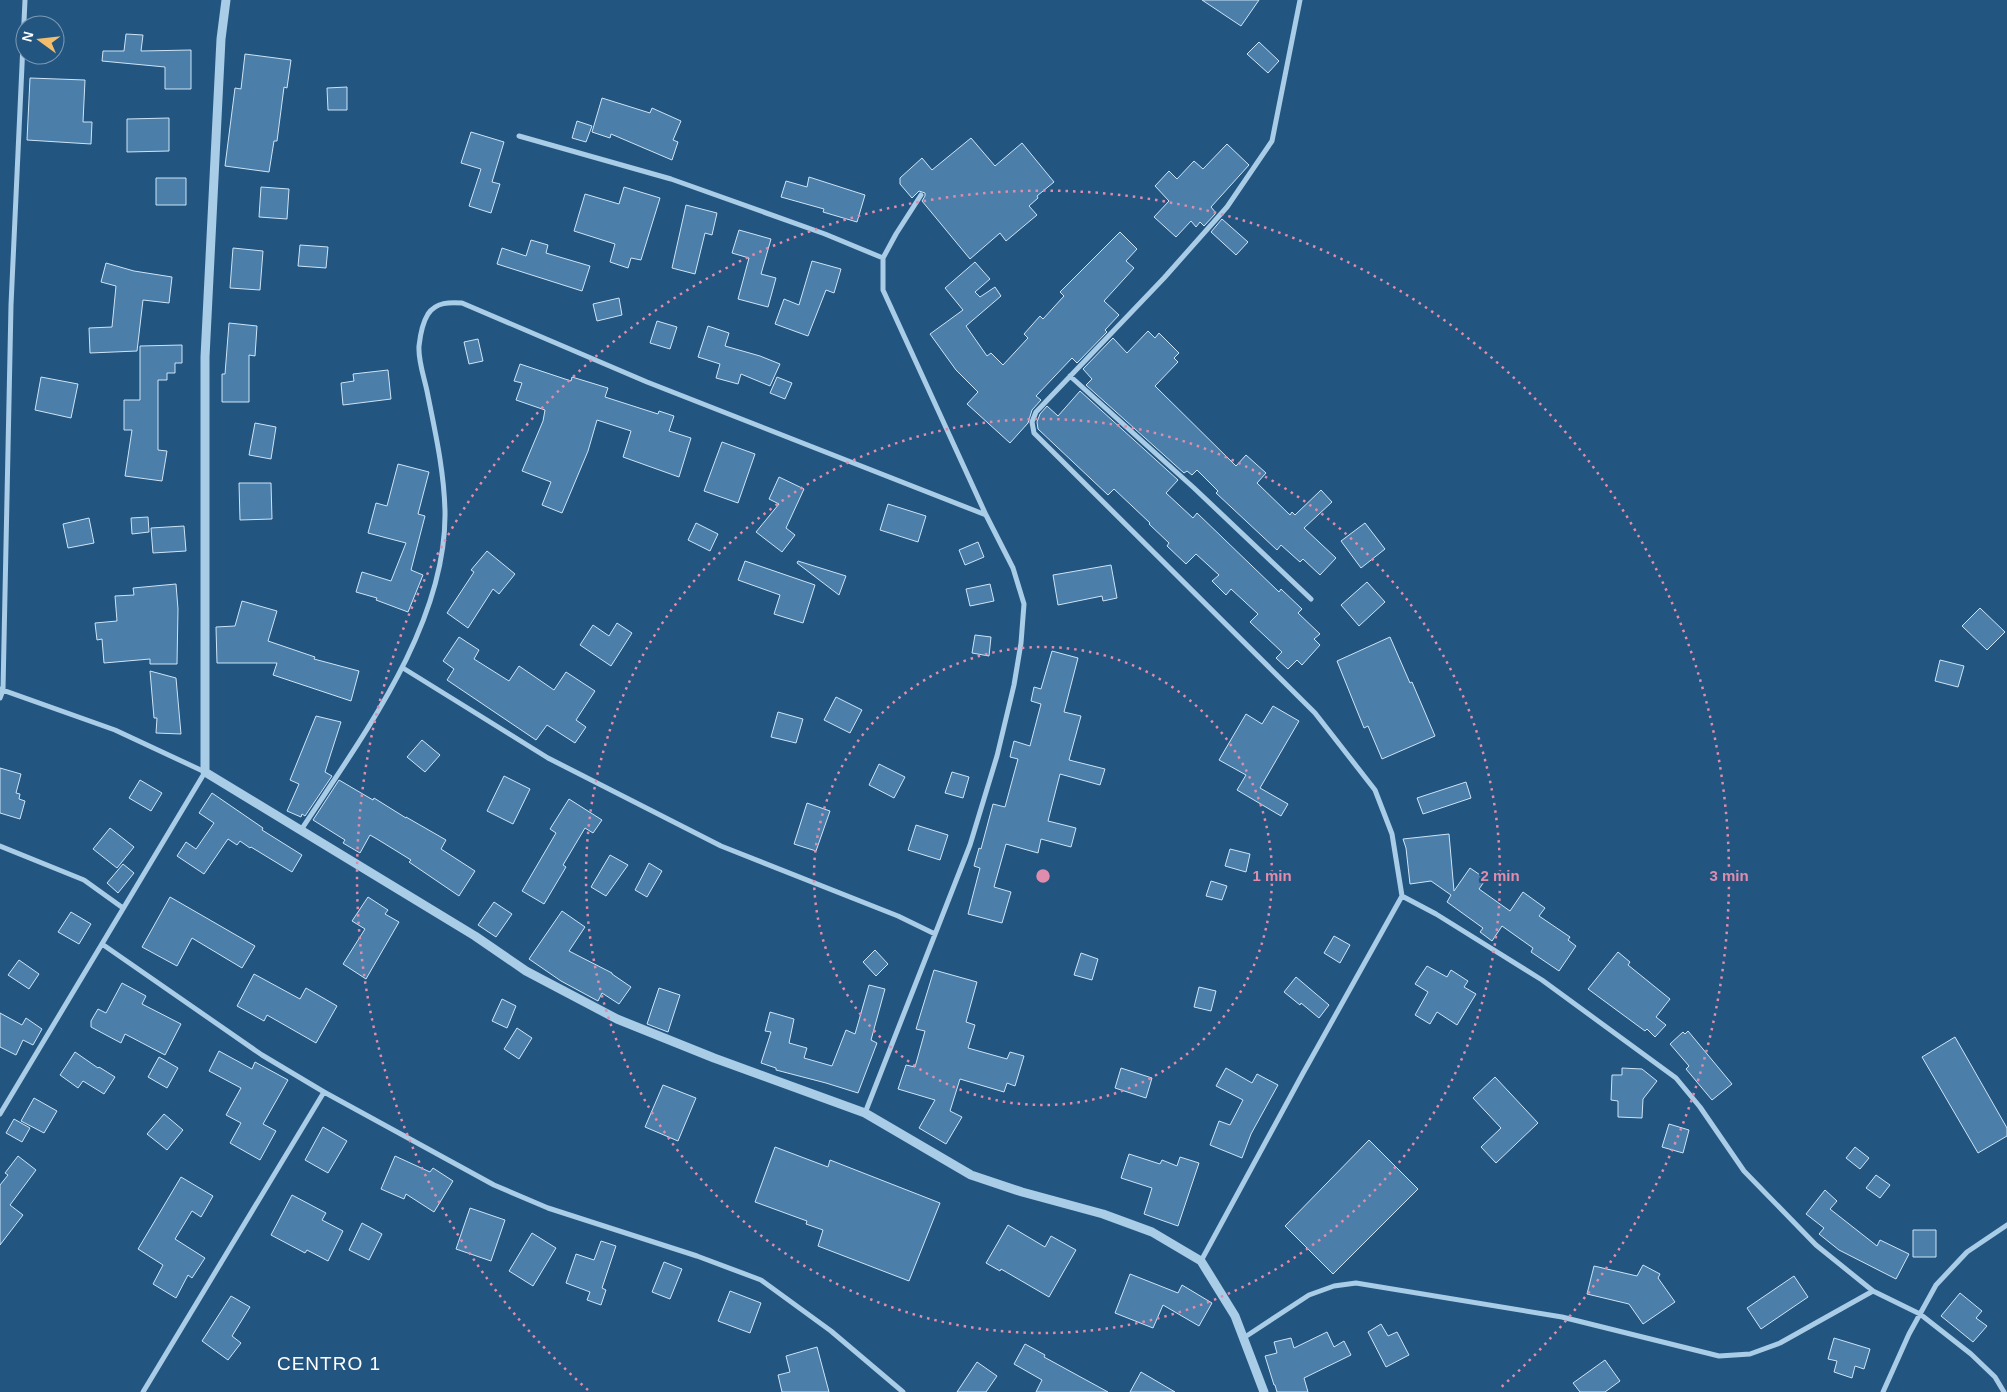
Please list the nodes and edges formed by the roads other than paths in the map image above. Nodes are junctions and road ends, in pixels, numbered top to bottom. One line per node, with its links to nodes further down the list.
1 (25, 0): 11 (street)
2 (226, 0): 13 (street)
3 (1300, 0): 7 (street)
4 (519, 136): 6 (street)
5 (922, 195): 6 (street)
6 (883, 258): 8 (street)
7 (1070, 376): 9 (street); 16 (street)
8 (986, 515): 10 (street); 18 (street)
9 (1311, 599)
10 (403, 668): 14 (street); 18 (street)
11 (2, 689): 12 (street); 13 (street)
12 (0, 698)
13 (205, 772): 14 (street); 17 (street)
14 (301, 830): 21 (street)
15 (0, 846): 17 (street)
16 (1402, 896): 24 (street); 25 (street)
17 (123, 908): 19 (street)
18 (935, 934): 21 (street)
19 (102, 944): 20 (street); 22 (street)
20 (324, 1092): 28 (street); 29 (street)
21 (865, 1113): 24 (street)
22 (0, 1114)
23 (2007, 1226): 26 (street)
24 (1201, 1261): 27 (street)
25 (1873, 1291): 26 (street); 27 (street)
26 (1920, 1314): 31 (street); 32 (street)
27 (1245, 1337): 30 (street)
28 (143, 1392)
29 (903, 1392)
30 (1264, 1392)
31 (1883, 1392)
32 (2004, 1392)

